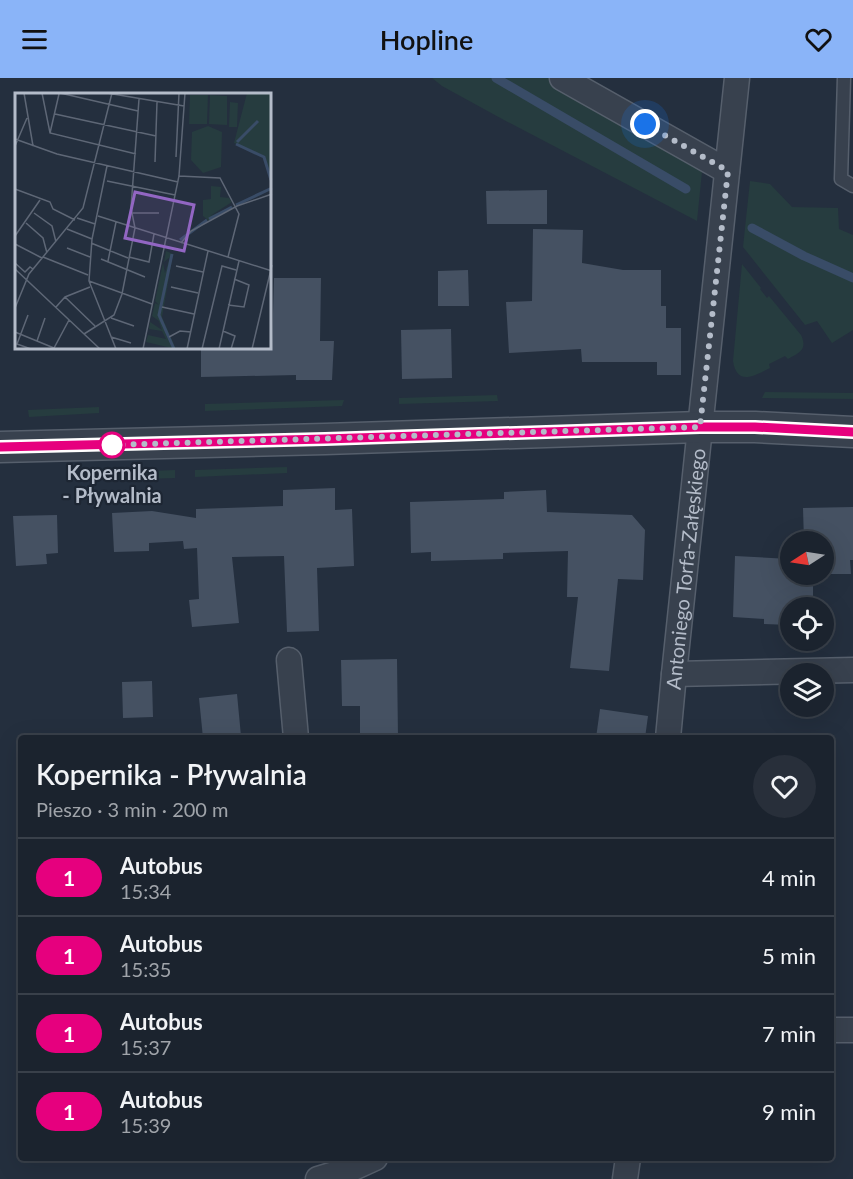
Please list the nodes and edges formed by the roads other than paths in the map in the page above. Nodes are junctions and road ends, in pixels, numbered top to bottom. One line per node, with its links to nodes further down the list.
1 (562, 78): 4 (street)
2 (737, 78): 4 (street, Antoniego Torfa-Załęskiego)
3 (844, 78): 5 (lane)
4 (728, 171): 6 (street, Antoniego Torfa-Załęskiego)
5 (853, 186)
6 (700, 427): 7 (street); 8 (street); 11 (street, Antoniego Torfa-Załęskiego)
7 (853, 432)
8 (0, 447)
9 (289, 660): 12 (street)
10 (853, 670): 11 (street)
11 (674, 674): 13 (street, Antoniego Torfa-Załęskiego)
12 (296, 735)
13 (668, 735)
14 (834, 1030): 15 (street)
15 (853, 1030)
16 (368, 1161): 18 (street)
17 (628, 1161): 19 (street)
18 (318, 1179)
19 (626, 1179)

